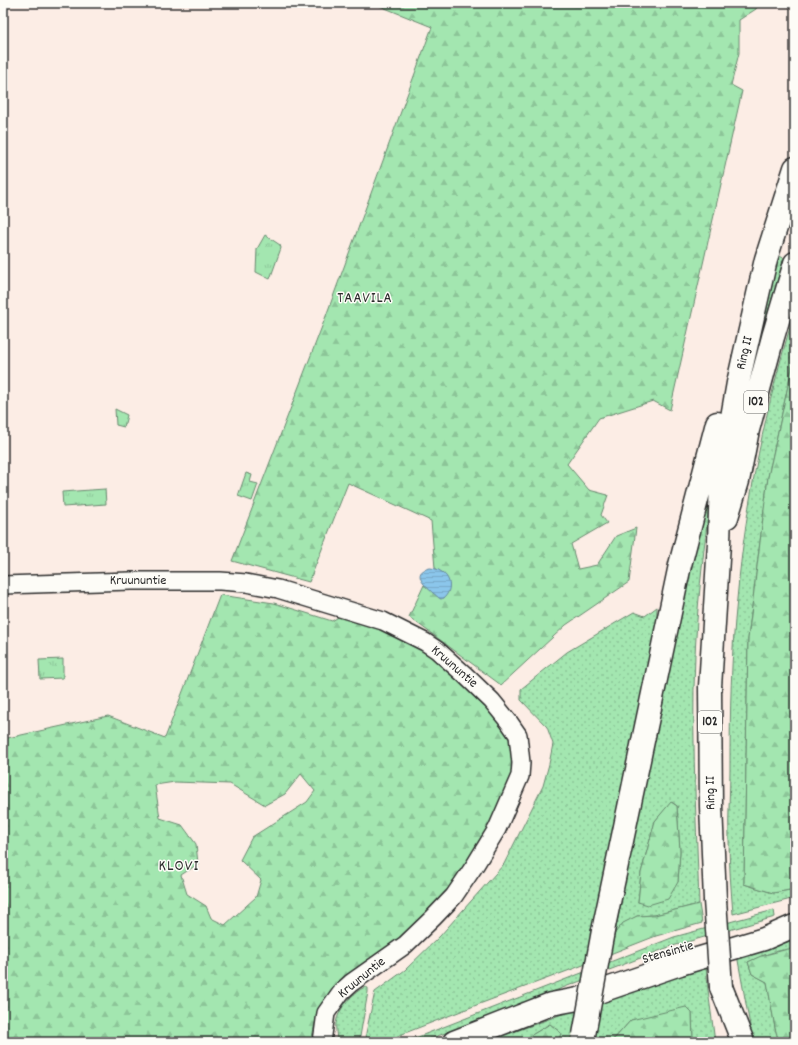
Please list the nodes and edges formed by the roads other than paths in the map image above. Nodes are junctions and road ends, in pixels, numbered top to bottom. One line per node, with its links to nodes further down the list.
1 (795, 168): 2 (main road, Ring II / 102)
2 (766, 259): 4 (main road, Ring II / 102); 8 (main road, bridge)
3 (795, 263): 4 (main road, Ring II / 102)
4 (719, 543): 7 (main road, Ring II / 102, bridge)
5 (3, 585): 9 (street, Kruununtie)
6 (794, 926): 10 (main road, Stensintie)
7 (721, 987): 11 (main road, Ring II / 102); 12 (main road)
8 (583, 1038)
9 (323, 1040)
10 (454, 1042)
11 (727, 1042)
12 (743, 1042)

